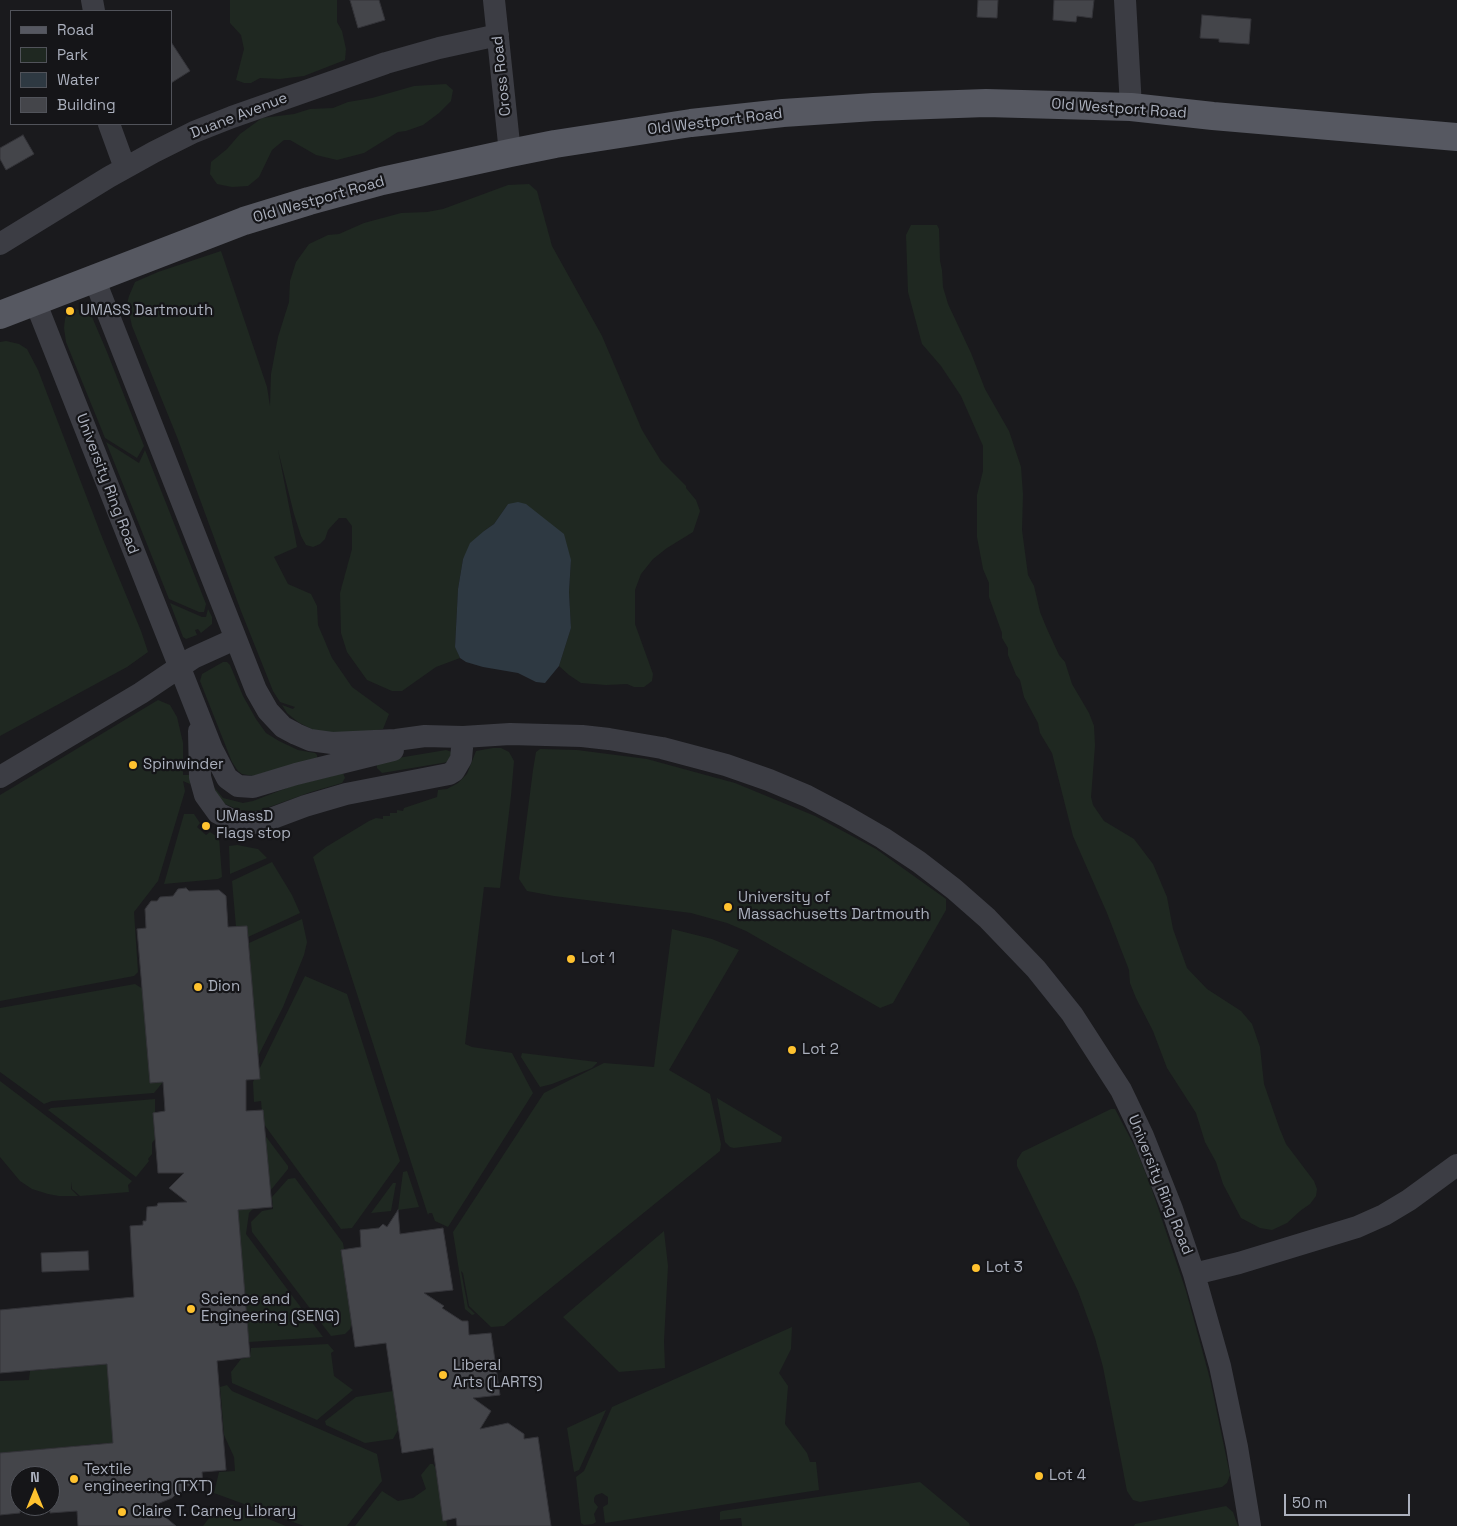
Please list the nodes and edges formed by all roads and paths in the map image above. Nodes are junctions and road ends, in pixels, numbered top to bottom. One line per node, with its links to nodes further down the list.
1 (494, 0): 3 (street, Cross Road)
2 (1125, 0): 4 (street)
3 (498, 35): 7 (street, Cross Road); 8 (street, Duane Avenue)
4 (1131, 107): 6 (main road, Old Westport Road); 7 (main road, Old Westport Road)
5 (109, 125): 8 (street)
6 (1457, 137)
7 (510, 152): 10 (main road, Old Westport Road)
8 (125, 168): 9 (street, Duane Avenue)
9 (0, 244)
10 (94, 278): 11 (main road, Old Westport Road); 13 (street, University Ring Road)
11 (36, 301): 12 (main road, Old Westport Road); 14 (street, University Ring Road)
12 (0, 315)
13 (235, 639): 14 (street); 16 (street, University Ring Road)
14 (179, 666): 15 (street, University Ring Road); 17 (street)
15 (195, 706): 16 (street, University Ring Road); 16 (street)
16 (463, 737): 19 (street, University Ring Road)
17 (0, 778)
18 (1457, 1165): 19 (street)
19 (1194, 1274): 20 (street, University Ring Road)
20 (1250, 1526)

